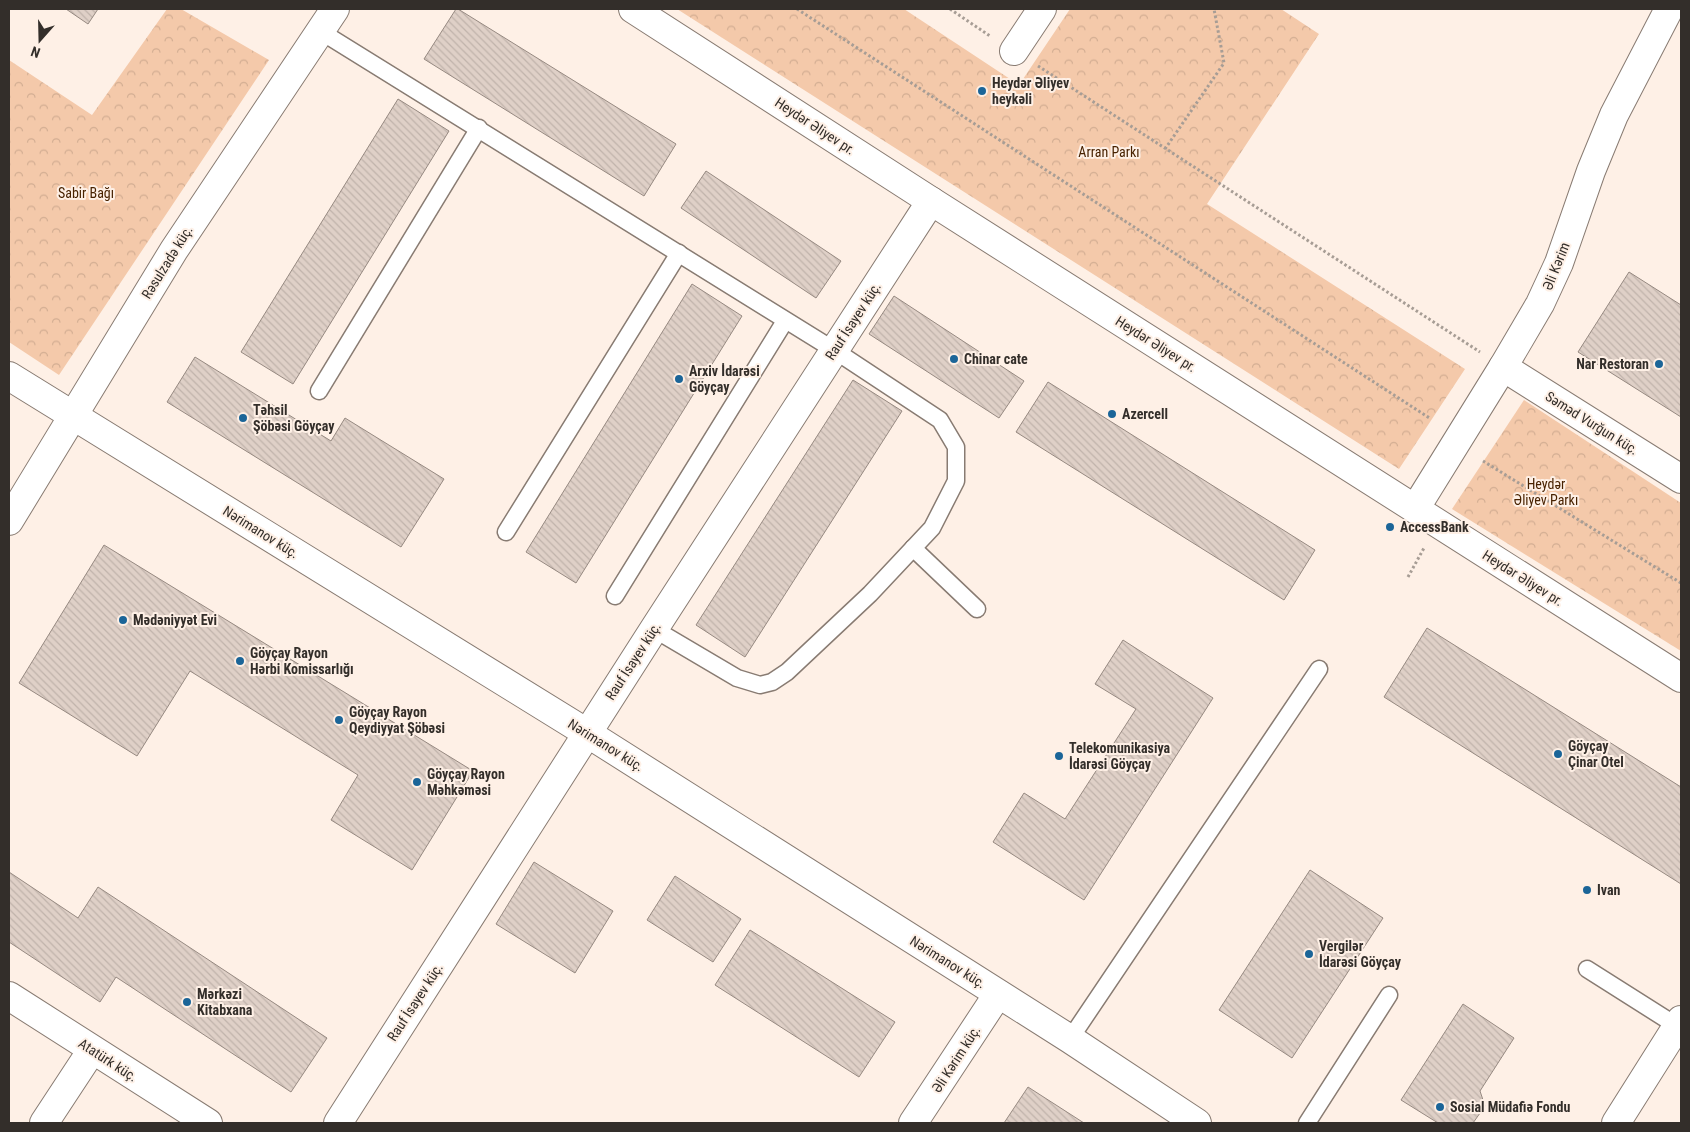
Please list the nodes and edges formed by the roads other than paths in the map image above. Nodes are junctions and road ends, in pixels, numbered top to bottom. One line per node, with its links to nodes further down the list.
1 (633, 9): 7 (street, Heydər Əliyev pr.)
2 (1042, 9): 5 (street)
3 (1669, 9): 11 (street, Əli Kərim)
4 (327, 20): 6 (lane); 14 (street, Rəsulzadə küç.)
5 (1014, 52)
6 (479, 128): 8 (lane); 13 (lane)
7 (931, 201): 10 (street, Rauf İsayev küç.); 16 (street, Heydər Əliyev pr.)
8 (679, 253): 9 (lane); 18 (lane)
9 (785, 320): 10 (lane); 20 (lane)
10 (834, 350): 19 (lane); 22 (street, Rauf İsayev küç.)
11 (1504, 367): 15 (street, Səməd Vurğun küç.); 16 (street, Əli Kərim)
12 (9, 376): 14 (street, Nərimanov küç.)
13 (319, 391)
14 (72, 416): 17 (street, Rəsulzadə küç.); 25 (street, Nərimanov küç.)
15 (1681, 479)
16 (1415, 509): 24 (street, Heydər Əliyev pr.)
17 (9, 521)
18 (506, 532)
19 (913, 548): 21 (lane); 22 (lane)
20 (615, 596)
21 (977, 609)
22 (654, 629): 25 (street, Rauf İsayev küç.)
23 (1320, 669): 31 (lane)
24 (1681, 678)
25 (587, 733): 27 (street, Nərimanov küç.); 35 (street, Rauf İsayev küç.)
26 (1587, 969): 30 (lane)
27 (998, 994): 31 (street, Nərimanov küç.); 36 (street, Əli Kərim küç.)
28 (1389, 995): 38 (lane)
29 (9, 996): 32 (street, Atatürk küç.)
30 (1679, 1023): 39 (street)
31 (1070, 1039): 37 (street, Nərimanov küç.)
32 (92, 1050): 33 (street); 34 (street, Atatürk küç.)
33 (44, 1123)
34 (208, 1123)
35 (338, 1123)
36 (913, 1123)
37 (1197, 1123)
38 (1307, 1123)
39 (1616, 1123)

